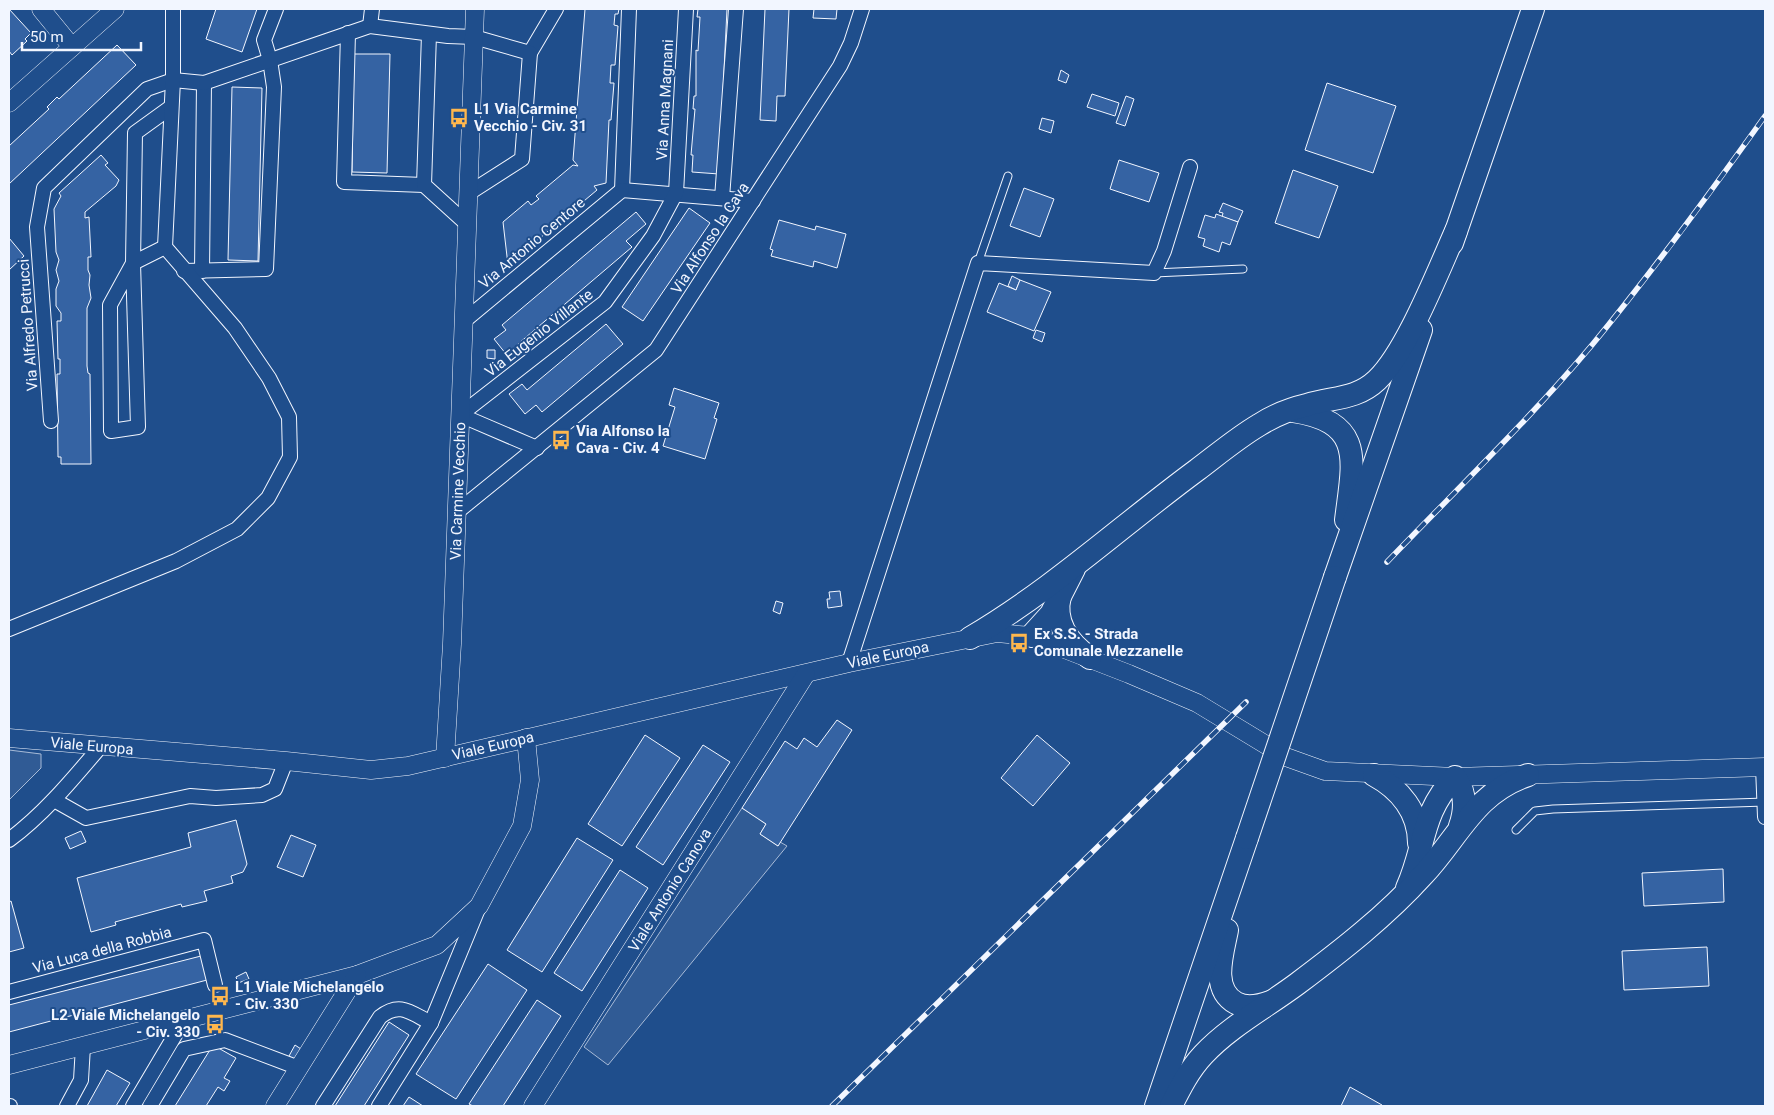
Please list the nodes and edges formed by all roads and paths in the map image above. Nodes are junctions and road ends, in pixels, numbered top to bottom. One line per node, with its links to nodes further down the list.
1 (41, 9): 17 (street)
2 (115, 9): 17 (street)
3 (173, 9): 20 (street)
4 (276, 9): 19 (street)
5 (372, 9): 13 (street)
6 (475, 9): 16 (street, Via Carmine Vecchio)
7 (556, 9): 18 (street)
8 (629, 9): 27 (street)
9 (686, 9): 29 (street, Via Anna Magnani)
10 (736, 9): 30 (street, Via Alfonso la Cava)
11 (862, 9): 31 (street, Via Alfonso la Cava)
12 (1533, 9): 33 (main road)
13 (370, 26): 14 (street); 15 (street)
14 (348, 33): 19 (street); 26 (street)
15 (429, 34): 16 (street); 26 (street)
16 (474, 37): 18 (street); 28 (street, Via Carmine Vecchio)
17 (72, 47): 22 (street)
18 (530, 53): 28 (street)
19 (270, 60): 21 (street); 39 (street)
20 (173, 80): 21 (street); 23 (street); 44 (street, Via Alfredo Petrucci)
21 (204, 83): 39 (street)
22 (13, 97)
23 (171, 107): 34 (street); 35 (street)
24 (1190, 168): 40 (street)
25 (1008, 176): 36 (lane)
26 (424, 185): 32 (street)
27 (622, 190): 29 (street); 41 (street, Via Antonio Centore)
28 (469, 193): 32 (street, Via Carmine Vecchio)
29 (676, 193): 30 (street); 43 (street, Via Eugenio Villante)
30 (722, 198): 31 (street)
31 (753, 201): 45 (street, Via Alfonso la Cava)
32 (467, 224): 41 (street, Via Carmine Vecchio)
33 (1456, 230): 42 (main road); 47 (main road)
34 (165, 247): 35 (street); 38 (street)
35 (133, 263): 35 (street)
36 (978, 263): 40 (street); 53 (street)
37 (1242, 269): 40 (lane)
38 (184, 271): 39 (street); 49 (street)
39 (202, 271)
40 (1154, 273)
41 (464, 321): 43 (street, Via Carmine Vecchio)
42 (1291, 411): 47 (main road); 48 (main road)
43 (460, 415): 45 (street); 46 (street, Via Carmine Vecchio)
44 (51, 421)
45 (537, 448): 46 (street, Via Alfonso la Cava)
46 (457, 512): 58 (street, Via Carmine Vecchio)
47 (1338, 569): 71 (main road, bridge)
48 (1051, 593): 50 (main road); 51 (main road); 52 (main road)
49 (9, 629)
50 (1031, 636): 51 (street, Viale Europa); 52 (street, Viale Europa)
51 (970, 638): 53 (street, Viale Europa)
52 (1090, 658): 61 (street, Viale Europa)
53 (849, 663): 54 (street, Viale Europa)
54 (806, 674): 56 (street, Viale Europa); 89 (street, Viale Antonio Canova)
55 (9, 738): 57 (street, Viale Europa)
56 (526, 738): 58 (street, Viale Europa); 73 (street)
57 (100, 747): 59 (street, Viale Europa); 64 (street)
58 (445, 758): 59 (street, Viale Europa)
59 (286, 761): 64 (street)
60 (1764, 767): 62 (street, Viale Europa); 65 (street)
61 (1374, 775): 63 (street, Viale Europa); 70 (main road)
62 (1528, 775): 63 (street, Viale Europa); 67 (main road)
63 (1455, 777): 67 (main road); 70 (main road)
64 (54, 800): 69 (street)
65 (1765, 802): 66 (street); 68 (lane)
66 (1765, 817)
67 (1460, 826): 72 (main road)
68 (1516, 830)
69 (9, 840)
70 (1418, 850): 72 (main road)
71 (1236, 868): 77 (main road); 90 (main road)
72 (1404, 894): 77 (main road)
73 (479, 906): 74 (street); 79 (street)
74 (357, 975): 78 (street); 82 (street)
75 (215, 985): 76 (street, Via Luca della Robbia)
76 (9, 992)
77 (1278, 998): 91 (main road)
78 (184, 1020): 80 (street); 84 (street)
79 (431, 1023): 87 (street); 88 (street)
80 (83, 1046): 81 (street); 83 (street)
81 (9, 1065)
82 (299, 1068): 85 (street); 86 (street)
83 (66, 1106)
84 (133, 1106)
85 (150, 1106)
86 (275, 1106)
87 (323, 1106)
88 (379, 1106)
89 (533, 1106)
90 (1156, 1106)
91 (1171, 1106)

